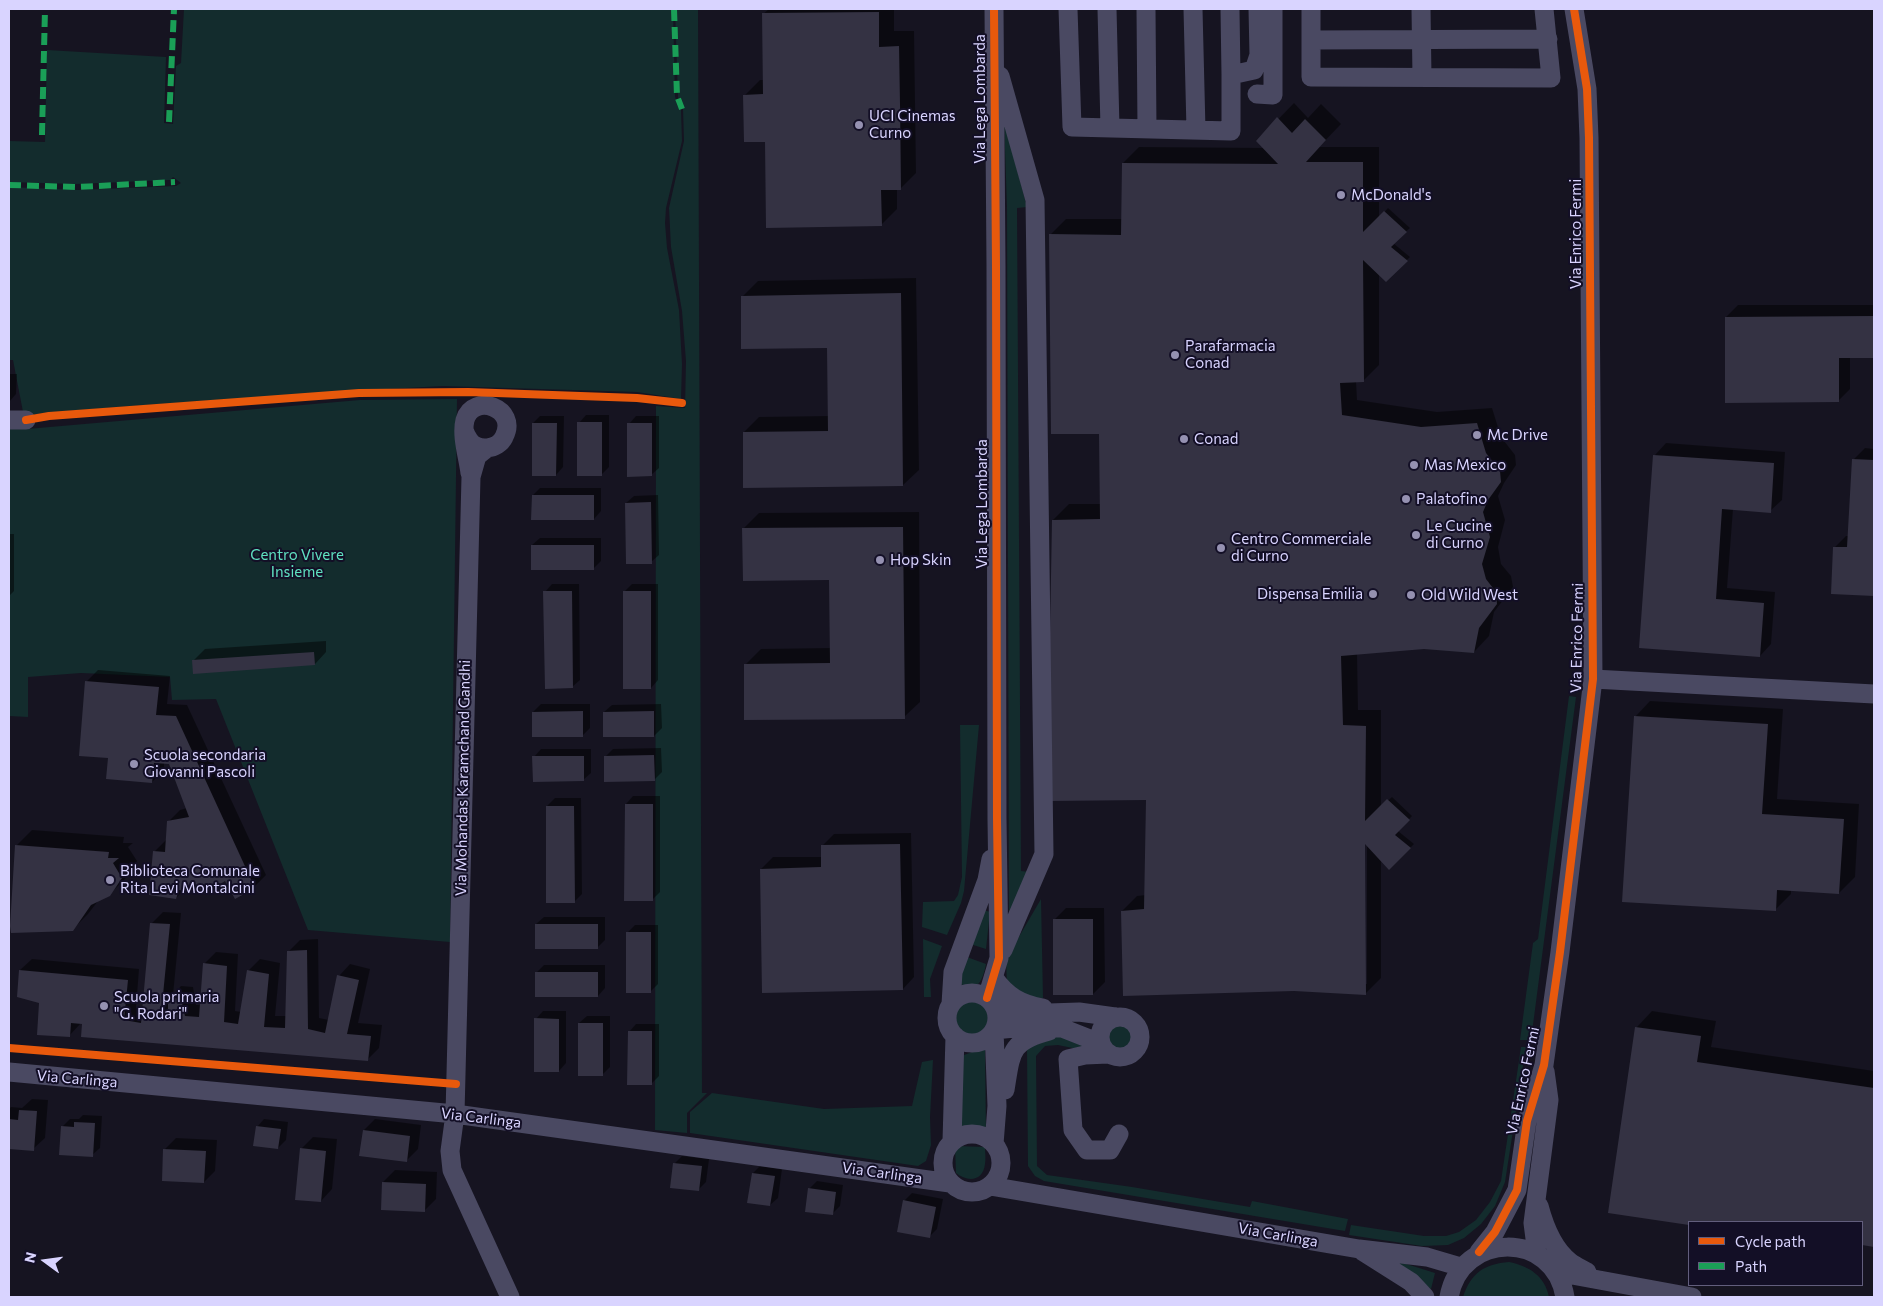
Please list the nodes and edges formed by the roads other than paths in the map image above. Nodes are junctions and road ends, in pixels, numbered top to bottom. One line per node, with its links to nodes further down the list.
1 (994, 9): 16 (street, Via Lega Lombarda)
2 (1107, 9): 20 (street)
3 (1146, 9): 21 (street)
4 (1192, 9): 22 (street)
5 (1230, 9): 17 (street)
6 (1258, 9): 17 (street)
7 (1273, 9): 19 (street)
8 (1311, 9): 15 (street)
9 (1421, 9): 13 (street)
10 (1544, 9): 14 (street)
11 (1574, 9): 26 (street, Via Enrico Fermi)
12 (1067, 10): 20 (street)
13 (1422, 39): 14 (street); 15 (street); 18 (street)
14 (1548, 39): 18 (street)
15 (1311, 40): 18 (street)
16 (994, 54): 28 (street, Via Lega Lombarda); 29 (street)
17 (1231, 75): 22 (street)
18 (1422, 77)
19 (1257, 94)
20 (1110, 128): 21 (street)
21 (1147, 129): 22 (street)
22 (1196, 130)
23 (464, 430): 24 (street); 24 (street, Via Mohandas Karamchand Gandhi); 25 (street)
24 (487, 448): 25 (street, Via Mohandas Karamchand Gandhi)
25 (470, 477): 42 (street, Via Mohandas Karamchand Gandhi)
26 (1593, 679): 27 (street); 39 (street, Via Enrico Fermi)
27 (1874, 694)
28 (997, 819): 29 (street, Via Lega Lombarda); 32 (street, Via Lega Lombarda)
29 (999, 958): 30 (street, Via Lega Lombarda)
30 (994, 978): 31 (street, Via Lega Lombarda); 33 (street)
31 (991, 1003): 32 (street); 33 (street); 36 (street, Via Lega Lombarda)
32 (951, 1004): 37 (street, Via Lega Lombarda)
33 (1079, 1012): 34 (street)
34 (1115, 1017): 38 (street); 38 (street)
35 (1062, 1028): 36 (street); 38 (street); 41 (street)
36 (994, 1030): 37 (street); 41 (street, Via Lega Lombarda)
37 (955, 1036): 44 (street, Via Lega Lombarda)
38 (1104, 1049): 43 (street)
39 (1544, 1065): 48 (street, Via Enrico Fermi); 50 (street, Via Enrico Fermi)
40 (9, 1072): 42 (street, Via Carlinga)
41 (997, 1106): 45 (street, Via Lega Lombarda)
42 (455, 1114): 46 (street, Via Carlinga); 55 (street, Via Mohandas Karamchand Gandhi)
43 (1119, 1134)
44 (952, 1141): 45 (street); 46 (street, Via Carlinga)
45 (994, 1144): 47 (street)
46 (950, 1182): 47 (street, Via Carlinga)
47 (990, 1186): 49 (street, Via Carlinga)
48 (1536, 1194): 51 (street, Via Enrico Fermi); 54 (street)
49 (1359, 1248): 52 (street, Via Carlinga); 56 (street, Via Carlinga)
50 (1480, 1252): 51 (street); 52 (street)
51 (1537, 1254): 53 (street)
52 (1461, 1267): 57 (street)
53 (1553, 1268): 54 (street); 58 (street)
54 (1604, 1280): 59 (street)
55 (510, 1297)
56 (1425, 1297)
57 (1449, 1297)
58 (1565, 1297)
59 (1692, 1297)

